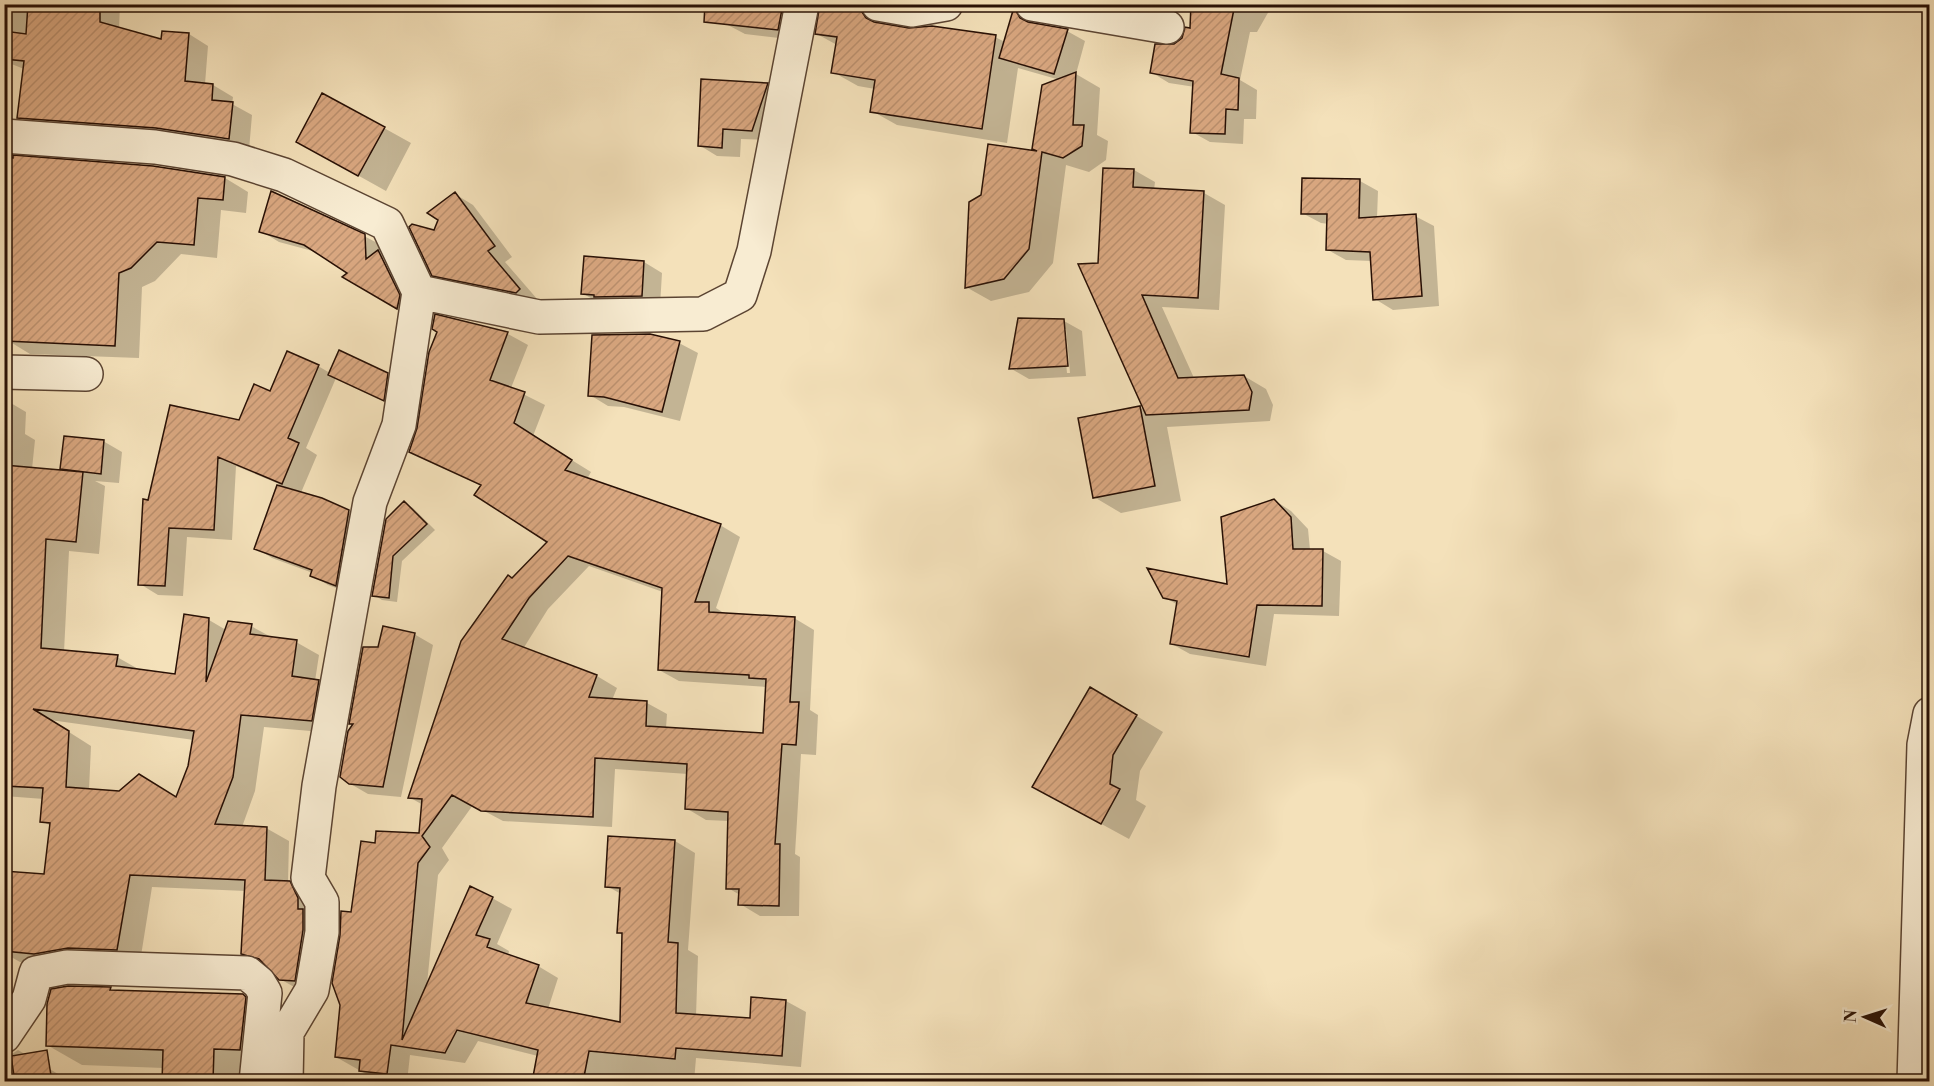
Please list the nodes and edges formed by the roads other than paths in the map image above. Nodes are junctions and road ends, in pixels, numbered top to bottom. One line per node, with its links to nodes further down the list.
1 (802, 4): 7 (street)
2 (878, 4): 3 (street)
3 (946, 4)
4 (1032, 4): 5 (street)
5 (1167, 27)
6 (4, 136): 7 (street)
7 (419, 292): 12 (street)
8 (4, 372): 9 (street)
9 (86, 374)
10 (1929, 714): 13 (street)
11 (4, 1036): 12 (street)
12 (270, 1079)
13 (1914, 1082)

